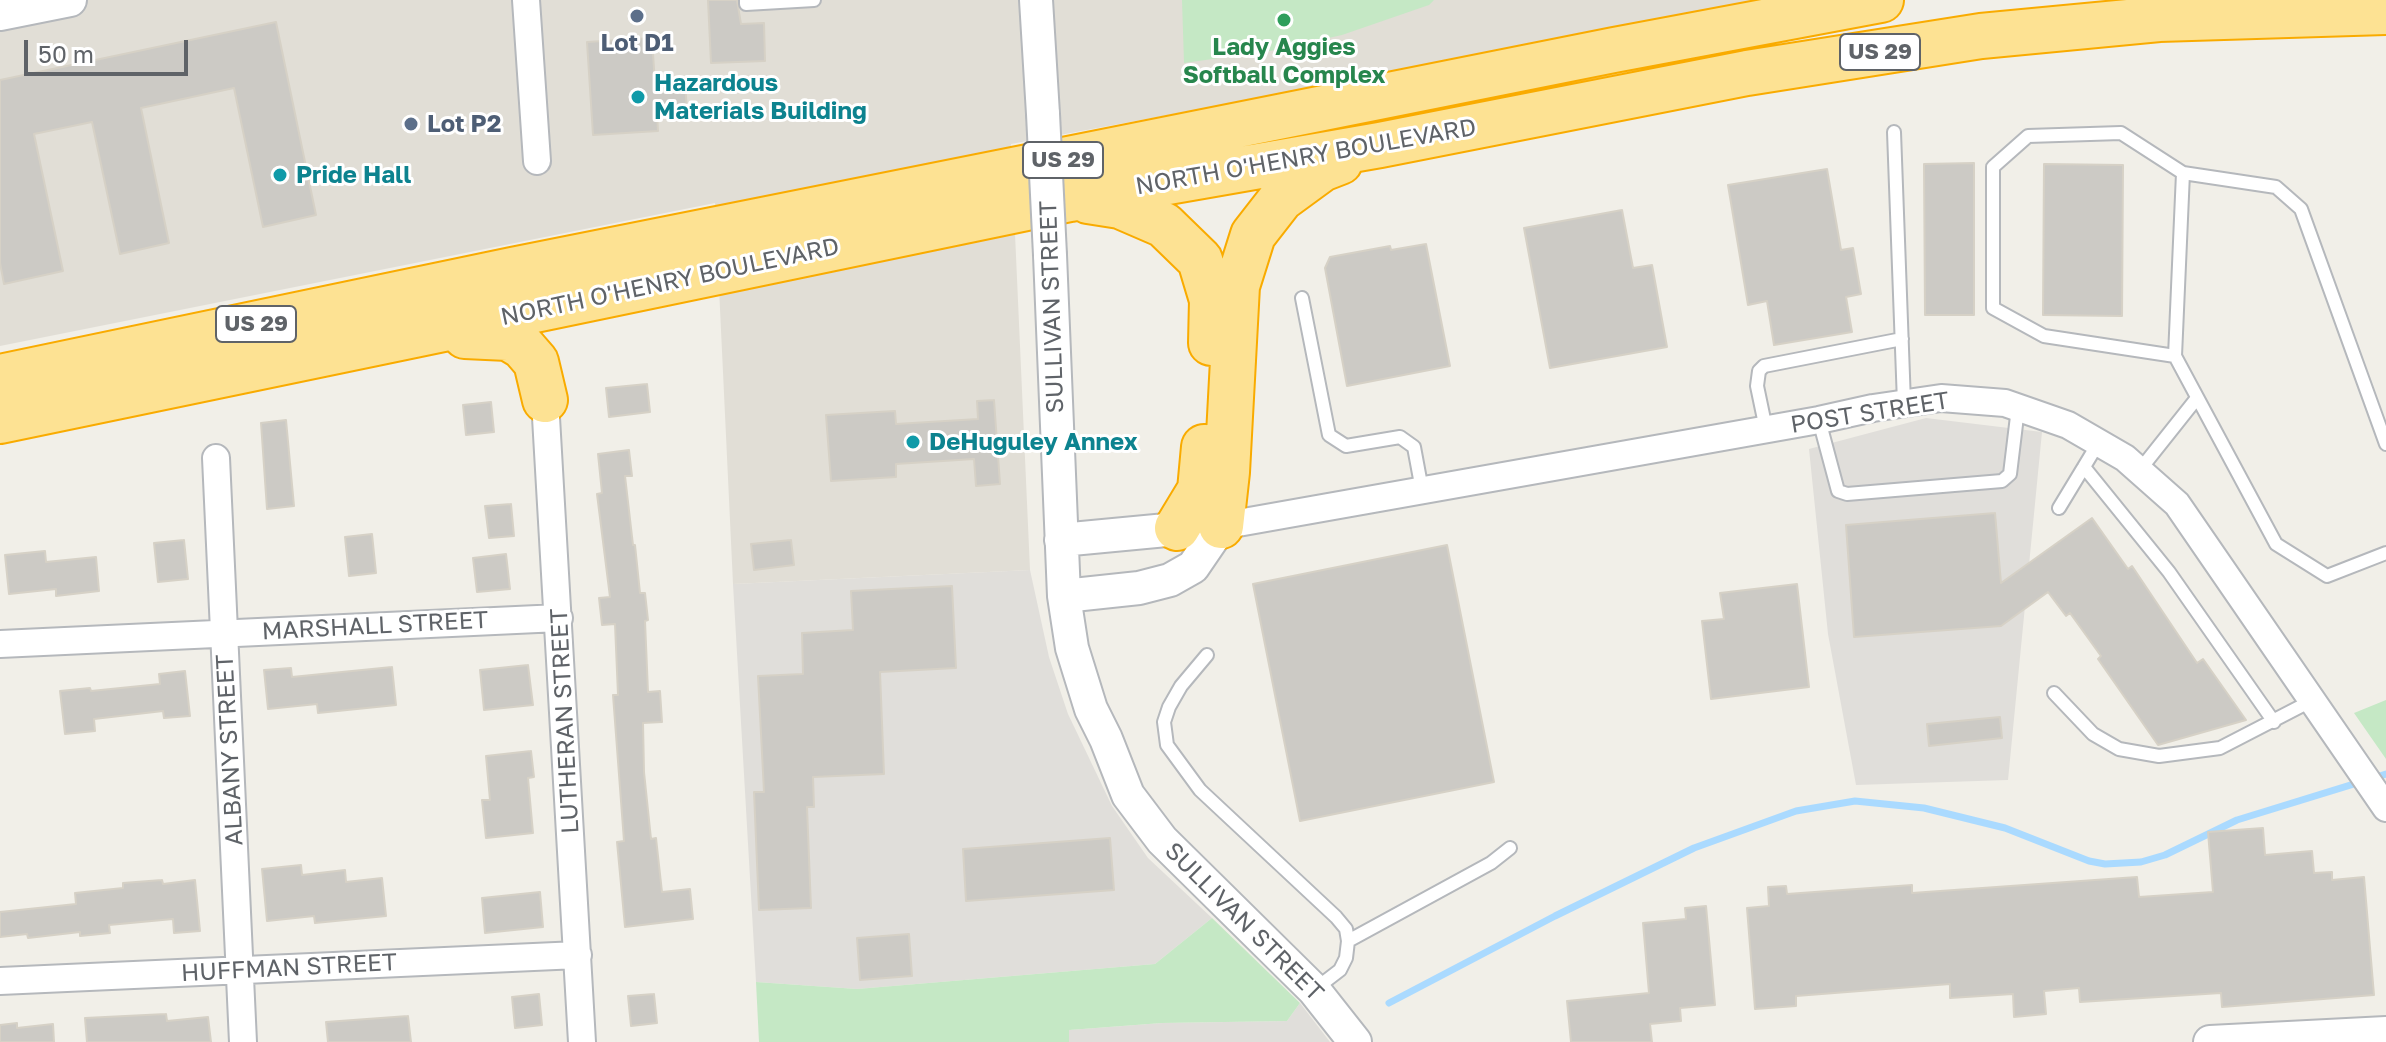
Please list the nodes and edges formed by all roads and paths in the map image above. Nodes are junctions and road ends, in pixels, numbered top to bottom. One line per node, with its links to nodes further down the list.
1 (70, 0): 7 (street)
2 (526, 0): 11 (street)
3 (746, 0): 4 (lane)
4 (814, 0)
5 (1036, 0): 36 (street, SULLIVAN STREET, bridge)
6 (1881, 0): 19 (highway, NORTH O'HENRY BOULEVARD / US 29)
7 (19, 7)
8 (2386, 12): 10 (highway, NORTH O'HENRY BOULEVARD / US 29)
9 (1894, 132): 17 (lane)
10 (1380, 145): 13 (highway, NORTH O'HENRY BOULEVARD / US 29); 34 (highway)
11 (537, 161)
12 (2183, 173): 18 (lane); 18 (lane); 28 (lane)
13 (1070, 199): 15 (highway, NORTH O'HENRY BOULEVARD / US 29); 35 (highway)
14 (1302, 298): 32 (lane)
15 (598, 299): 16 (highway, NORTH O'HENRY BOULEVARD / US 29); 21 (highway)
16 (435, 330): 21 (highway); 25 (highway, NORTH O'HENRY BOULEVARD / US 29)
17 (1902, 339): 22 (lane); 26 (lane)
18 (2175, 356): 20 (lane)
19 (0, 377)
20 (2197, 398): 31 (lane); 37 (lane)
21 (545, 400): 39 (street, LUTHERAN STREET)
22 (1904, 403): 23 (street, POST STREET); 24 (street, POST STREET)
23 (2018, 408): 24 (lane); 27 (street, POST STREET)
24 (1819, 420): 26 (street, POST STREET)
25 (0, 421)
26 (1766, 429): 32 (street, POST STREET)
27 (2099, 442): 30 (lane); 31 (street, POST STREET)
28 (2386, 444)
29 (216, 458): 40 (street, ALBANY STREET)
30 (2084, 467): 33 (lane); 45 (lane)
31 (2139, 471): 44 (street, POST STREET)
32 (1422, 490): 34 (street, POST STREET)
33 (2059, 508)
34 (1221, 526): 35 (street, POST STREET); 38 (street)
35 (1177, 528): 36 (street, POST STREET)
36 (1061, 540): 38 (street, SULLIVAN STREET)
37 (2386, 553)
38 (1064, 596): 52 (street, SULLIVAN STREET)
39 (559, 618): 40 (street, MARSHALL STREET); 49 (street, LUTHERAN STREET)
40 (225, 633): 41 (street, MARSHALL STREET); 50 (street, ALBANY STREET)
41 (0, 644)
42 (1207, 655): 48 (lane)
43 (2054, 693): 45 (lane)
44 (2311, 701): 45 (lane); 46 (street, POST STREET)
45 (2274, 722)
46 (2386, 808)
47 (1510, 848): 48 (lane)
48 (1348, 941): 52 (lane)
49 (578, 955): 50 (street, HUFFMAN STREET); 55 (street, LUTHERAN STREET)
50 (240, 971): 51 (street, HUFFMAN STREET); 54 (street, ALBANY STREET)
51 (0, 981)
52 (1314, 990): 56 (street, SULLIVAN STREET)
53 (2386, 1033): 57 (street)
54 (243, 1042)
55 (582, 1042)
56 (1355, 1042)
57 (2229, 1042)

